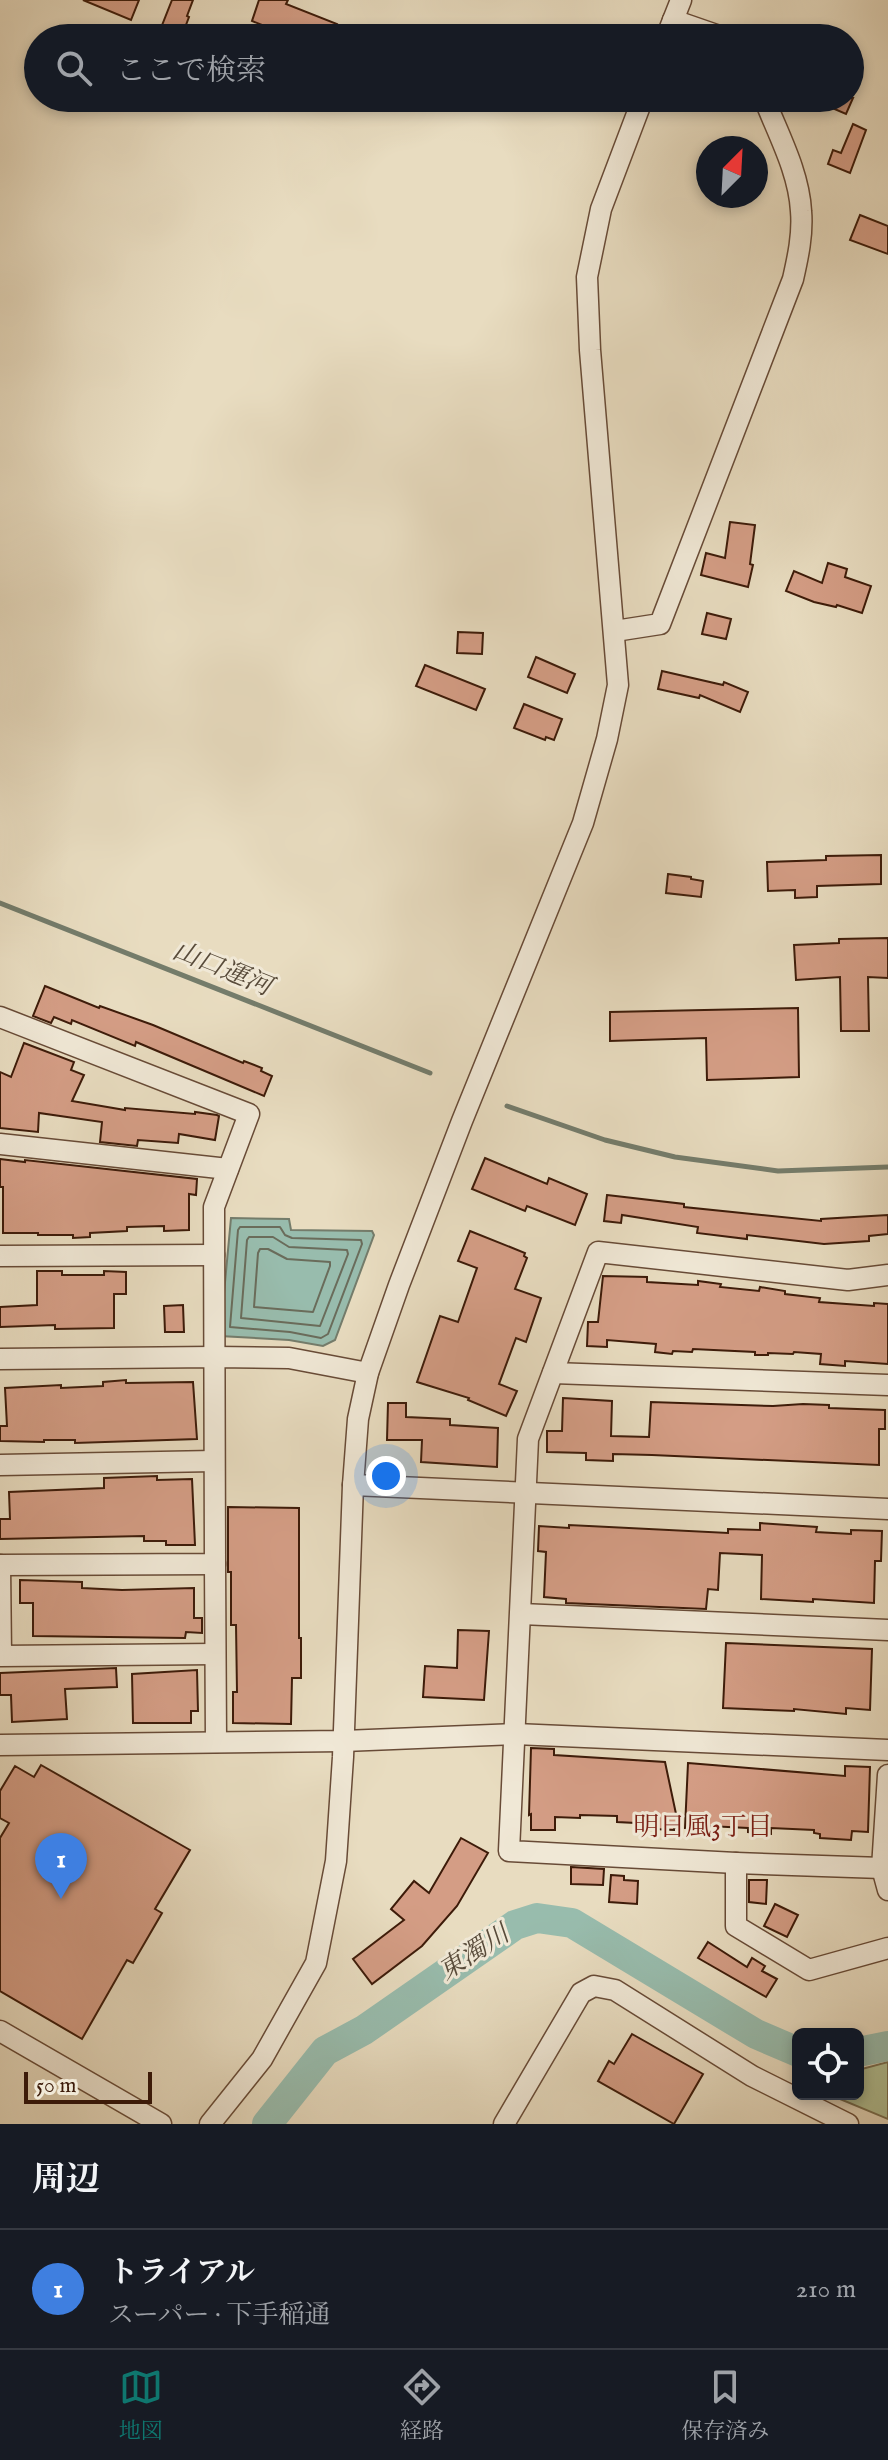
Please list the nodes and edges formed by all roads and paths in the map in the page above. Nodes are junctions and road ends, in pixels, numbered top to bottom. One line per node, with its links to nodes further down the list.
1 (681, 0): 2 (street)
2 (672, 24)
3 (638, 112): 5 (street)
4 (769, 112): 5 (street)
5 (615, 631): 14 (street)
6 (0, 1017): 8 (street)
7 (0, 1144): 8 (street)
8 (228, 1169): 9 (street)
9 (214, 1255): 10 (street); 12 (street)
10 (0, 1256)
11 (888, 1275): 15 (street)
12 (214, 1357): 13 (street); 14 (street); 17 (street)
13 (0, 1359)
14 (368, 1373): 19 (street)
15 (553, 1373): 16 (street); 20 (street)
16 (888, 1385)
17 (214, 1461): 18 (street); 22 (street)
18 (0, 1465)
19 (353, 1485): 20 (street); 28 (street)
20 (527, 1493): 21 (street); 24 (street)
21 (888, 1509)
22 (215, 1564): 23 (street); 26 (street)
23 (0, 1565): 26 (street)
24 (521, 1614): 25 (street); 27 (street)
25 (888, 1630)
26 (215, 1654): 29 (street)
27 (515, 1734): 28 (street); 31 (street); 33 (street)
28 (344, 1741): 29 (street); 39 (street)
29 (216, 1742): 30 (street)
30 (0, 1745)
31 (888, 1750)
32 (888, 1775): 34 (street)
33 (736, 1863): 34 (street); 36 (street)
34 (882, 1868): 35 (street)
35 (888, 1890)
36 (888, 1948)
37 (0, 2031): 38 (street)
38 (161, 2124)
39 (210, 2124)
40 (504, 2124): 41 (street)
41 (848, 2124)

